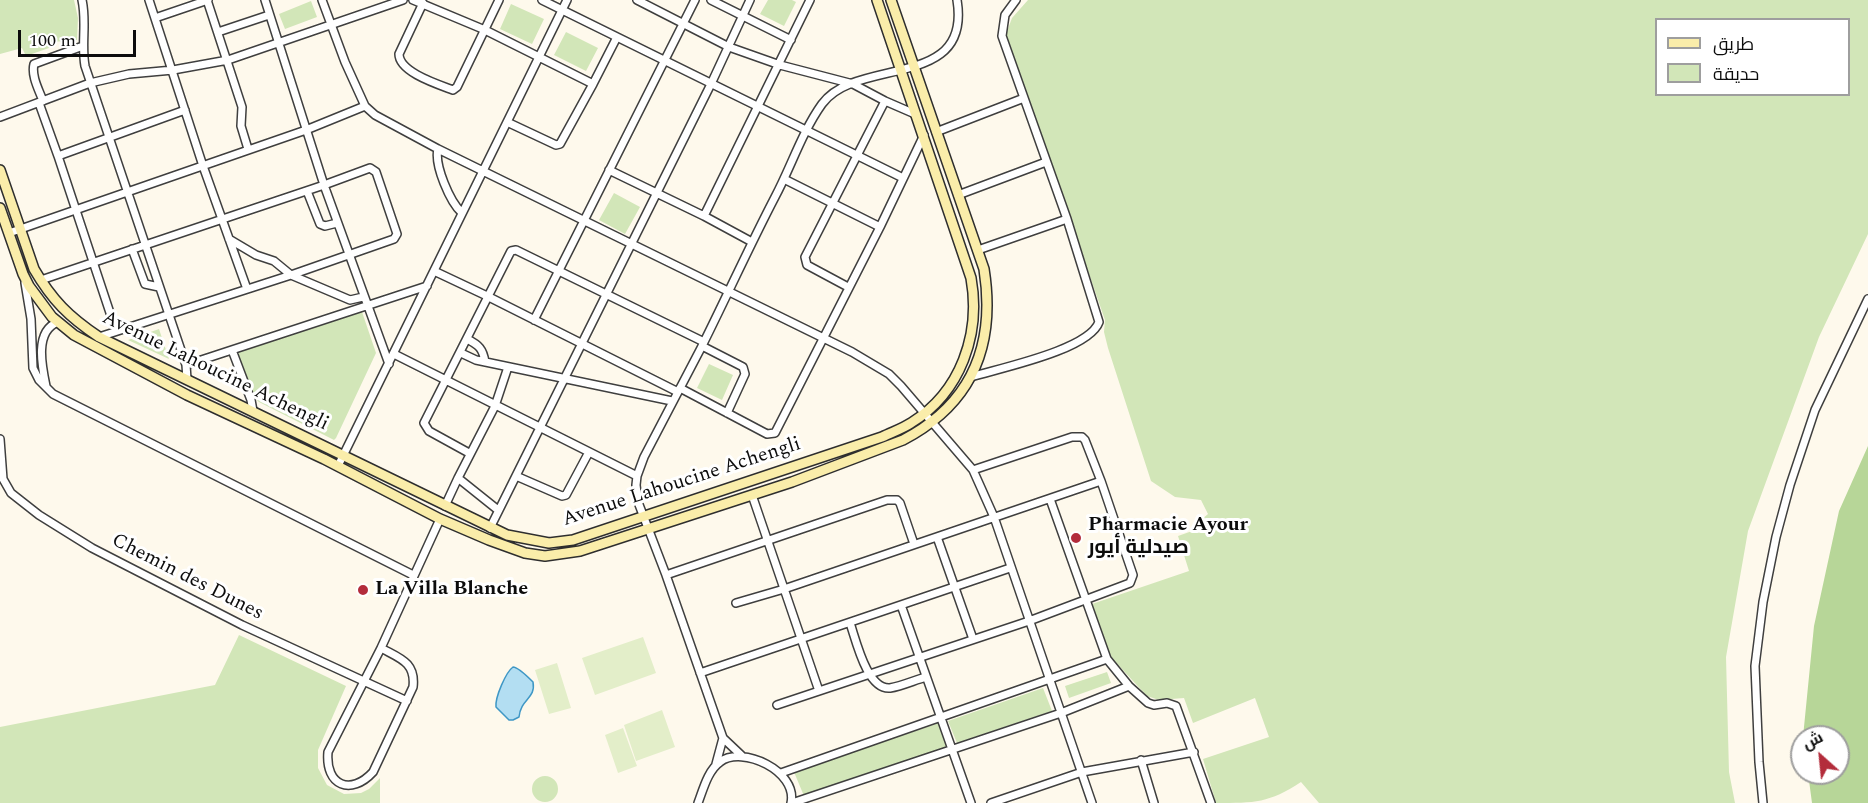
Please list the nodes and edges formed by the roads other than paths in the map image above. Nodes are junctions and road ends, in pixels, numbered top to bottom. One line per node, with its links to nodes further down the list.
1 (82, 0): 32 (street)
2 (149, 0): 24 (street)
3 (208, 0): 24 (street); 28 (street)
4 (265, 0): 22 (street)
5 (322, 0): 26 (street)
6 (403, 0): 26 (street)
7 (413, 0): 20 (street)
8 (499, 0): 27 (street)
9 (542, 0): 21 (street)
10 (567, 0): 21 (street)
11 (637, 0): 25 (street)
12 (695, 0): 25 (street)
13 (711, 0): 23 (street)
14 (750, 0): 23 (street)
15 (810, 0): 30 (street)
16 (877, 0): 39 (street, Avenue Lahoucine Achengli)
17 (891, 0): 38 (street, Avenue Lahoucine Achengli)
18 (957, 0): 38 (street)
19 (1016, 0): 45 (street)
20 (423, 3): 27 (street); 27 (street)
21 (562, 10): 29 (street); 34 (street)
22 (269, 15): 28 (street); 31 (street)
23 (742, 16): 30 (street); 33 (street)
24 (155, 18): 40 (street)
25 (683, 24): 33 (street); 36 (street)
26 (331, 25): 31 (street); 48 (street)
27 (485, 30): 34 (street)
28 (218, 32): 35 (street)
29 (617, 37): 36 (street); 42 (street)
30 (791, 40): 37 (street)
31 (278, 43): 35 (street); 54 (street)
32 (83, 46): 41 (street); 47 (street)
33 (729, 47): 37 (street); 43 (street)
34 (539, 58): 42 (street); 53 (street)
35 (228, 60): 40 (street); 59 (street)
36 (664, 60): 43 (street); 66 (street)
37 (780, 65): 44 (street); 49 (street)
38 (913, 66): 39 (street); 56 (street, Avenue Lahoucine Achengli)
39 (900, 69): 44 (street); 51 (street, Avenue Lahoucine Achengli)
40 (173, 70): 41 (street); 50 (street)
41 (90, 83): 47 (street); 58 (street)
42 (593, 84): 53 (street)
43 (711, 84): 49 (street); 73 (street)
44 (853, 84): 46 (street); 55 (street)
45 (1024, 98): 56 (street); 63 (street)
46 (885, 101): 51 (street); 62 (street)
47 (41, 102): 52 (street); 61 (street)
48 (365, 106): 54 (street); 60 (street)
49 (759, 108): 55 (street); 79 (street)
50 (184, 110): 58 (street); 64 (street)
51 (915, 114): 57 (street, Avenue Lahoucine Achengli)
52 (0, 117)
53 (507, 122): 67 (street)
54 (306, 130): 59 (street); 70 (street)
55 (806, 132): 62 (street); 69 (street)
56 (936, 132): 74 (street, Avenue Lahoucine Achengli)
57 (924, 135): 68 (street); 135 (street, Avenue Lahoucine Achengli)
58 (108, 136): 61 (street); 72 (street)
59 (248, 149): 64 (street)
60 (438, 149): 67 (street); 78 (street)
61 (58, 156): 77 (street)
62 (857, 156): 68 (street); 75 (street)
63 (1046, 162): 74 (street); 81 (street)
64 (203, 166): 72 (street); 80 (street)
65 (0, 170): 85 (street, Avenue Lahoucine Achengli)
66 (609, 170): 73 (street); 82 (street)
67 (483, 171): 78 (street); 82 (street)
68 (903, 178): 84 (street)
69 (784, 179): 75 (street); 88 (street)
70 (324, 185): 71 (street); 83 (street); 93 (street)
71 (307, 191): 80 (street); 83 (street)
72 (129, 192): 77 (street); 89 (street)
73 (657, 193): 79 (street); 90 (street)
74 (958, 195): 92 (street, Avenue Lahoucine Achengli)
75 (832, 204): 84 (street); 102 (street)
76 (0, 208): 86 (street, Avenue Lahoucine Achengli)
77 (76, 210): 85 (street); 94 (street)
78 (462, 213): 96 (street)
79 (704, 216): 88 (street)
80 (223, 218): 87 (street); 89 (street)
81 (1067, 219): 92 (street); 125 (street)
82 (584, 221): 90 (street); 95 (street)
83 (337, 223): 93 (street)
84 (879, 227): 102 (street)
85 (20, 229): 86 (street); 99 (street, Avenue Lahoucine Achengli)
86 (9, 233): 97 (street, Avenue Lahoucine Achengli)
87 (229, 239): 98 (street); 103 (street)
88 (752, 242): 104 (street)
89 (144, 244): 91 (street); 100 (street)
90 (630, 244): 104 (street); 105 (street)
91 (132, 249): 94 (street); 100 (street)
92 (978, 250): 125 (street, Avenue Lahoucine Achengli)
93 (348, 256): 98 (street); 108 (street)
94 (94, 262): 99 (street); 112 (street)
95 (559, 270): 105 (street); 106 (street); 110 (street)
96 (434, 272): 101 (street); 106 (street)
97 (23, 274): 111 (street, Avenue Lahoucine Achengli); 129 (street)
98 (291, 275): 103 (street); 108 (street)
99 (41, 280): 113 (street, Avenue Lahoucine Achengli)
100 (159, 286): 109 (street)
101 (427, 286): 108 (street); 120 (street)
102 (848, 287): 114 (street)
103 (247, 289): 109 (street)
104 (728, 291): 114 (street); 116 (street)
105 (607, 294): 116 (street); 117 (street)
106 (487, 296): 110 (street); 115 (street)
107 (1868, 300): 201 (street)
108 (365, 301): 118 (street); 122 (street)
109 (169, 315): 112 (street); 123 (street)
110 (534, 320): 117 (street)
111 (58, 322): 129 (street); 142 (street, Avenue Lahoucine Achengli)
112 (116, 331): 113 (street)
113 (99, 337): 126 (street, Avenue Lahoucine Achengli)
114 (823, 338): 134 (street); 135 (street)
115 (467, 339): 119 (street); 121 (street)
116 (703, 344): 130 (street); 134 (street)
117 (582, 345): 127 (street); 130 (street)
118 (232, 350): 123 (street); 133 (street)
119 (461, 353): 121 (street); 128 (street)
120 (393, 354): 122 (street); 128 (street)
121 (485, 362): 124 (street)
122 (389, 364): 141 (street)
123 (186, 365): 126 (street)
124 (508, 367): 127 (street); 132 (street)
125 (971, 377): 136 (street, Avenue Lahoucine Achengli)
126 (187, 379): 133 (street, Avenue Lahoucine Achengli)
127 (564, 380): 131 (street); 137 (street)
128 (445, 381): 132 (street); 140 (street)
129 (47, 388): 161 (street)
130 (679, 390): 131 (street); 134 (street)
131 (672, 401): 145 (street)
132 (495, 406): 137 (street); 140 (street)
133 (253, 411): 141 (street, Avenue Lahoucine Achengli)
134 (727, 413)
135 (925, 413): 136 (street); 153 (street, Avenue Lahoucine Achengli)
136 (933, 421): 143 (street); 148 (street, Avenue Lahoucine Achengli)
137 (540, 428): 139 (street); 144 (street)
138 (0, 439): 179 (street, Chemin des Dunes)
139 (589, 452): 144 (street); 145 (street)
140 (469, 453): 146 (street)
141 (343, 455): 142 (street); 150 (street, Avenue Lahoucine Achengli)
142 (338, 466): 154 (street, Avenue Lahoucine Achengli)
143 (973, 470): 147 (street); 152 (street)
144 (516, 476): 151 (street)
145 (637, 476): 153 (street)
146 (458, 478): 150 (street); 151 (street)
147 (1101, 481): 149 (street); 165 (street)
148 (753, 495): 156 (street, Avenue Lahoucine Achengli); 158 (street)
149 (1050, 499): 152 (street); 165 (street)
150 (445, 506): 155 (street, Avenue Lahoucine Achengli)
151 (498, 510): 155 (street)
152 (994, 517): 157 (street); 160 (street)
153 (645, 518): 155 (street, Avenue Lahoucine Achengli); 156 (street)
154 (440, 519): 156 (street, Avenue Lahoucine Achengli); 161 (street)
155 (490, 528)
156 (650, 530): 162 (street)
157 (938, 537): 159 (street); 163 (street)
158 (769, 541): 159 (street); 162 (street); 164 (street)
159 (914, 544): 164 (street)
160 (1010, 568): 163 (street); 168 (street)
161 (413, 575): 172 (street)
162 (666, 575): 175 (street)
163 (954, 587): 167 (street); 171 (street)
164 (784, 589): 166 (street); 170 (street)
165 (1085, 601): 168 (street); 174 (street)
166 (736, 603)
167 (902, 605): 169 (street); 173 (street)
168 (1029, 621): 171 (street); 178 (street)
169 (850, 623): 170 (street); 176 (street)
170 (802, 639): 175 (street); 181 (street)
171 (973, 639): 173 (street)
172 (381, 648): 179 (street); 182 (street)
173 (919, 658): 176 (street); 177 (street)
174 (1107, 659): 178 (street); 180 (street)
175 (700, 673): 186 (street)
176 (868, 675): 177 (street); 181 (street)
177 (926, 677): 185 (street)
178 (1048, 679): 184 (street); 185 (street)
179 (364, 683): 182 (street, Chemin des Dunes); 182 (street)
180 (1129, 686): 184 (street); 188 (street)
181 (819, 691): 183 (street)
182 (407, 701)
183 (777, 705)
184 (1061, 713): 187 (street); 193 (street)
185 (941, 717): 187 (street); 192 (street)
186 (723, 738): 189 (street); 191 (street)
187 (952, 750): 195 (street); 196 (street)
188 (1194, 752): 190 (street); 200 (street)
189 (742, 756): 191 (street); 192 (street)
190 (1141, 760): 193 (street); 199 (street)
191 (716, 765): 194 (street)
192 (781, 772): 195 (street)
193 (1082, 772): 197 (street); 198 (street)
194 (698, 803)
195 (792, 803)
196 (971, 803)
197 (991, 803)
198 (1092, 803)
199 (1154, 803)
200 (1211, 803)
201 (1763, 803)

